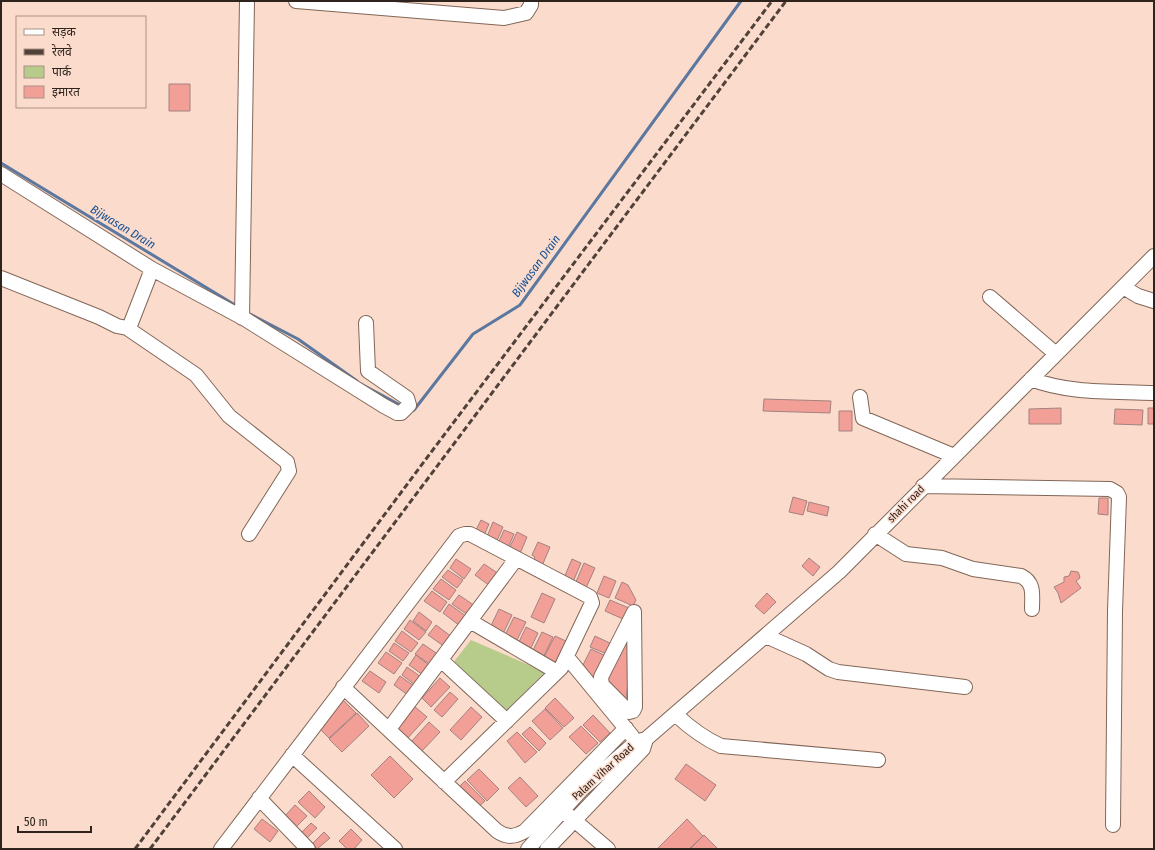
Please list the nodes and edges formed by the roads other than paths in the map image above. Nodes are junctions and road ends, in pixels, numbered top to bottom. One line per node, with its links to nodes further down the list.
1 (247, 1): 11 (street)
2 (296, 1): 3 (street)
3 (532, 1)
4 (1, 174): 6 (street)
5 (1154, 256): 8 (street, shahi road)
6 (152, 269): 11 (street); 13 (street)
7 (1, 278): 13 (street)
8 (1123, 287): 10 (street); 14 (street, shahi road)
9 (990, 297): 14 (street)
10 (1154, 301)
11 (242, 318): 12 (street)
12 (366, 323)
13 (126, 328): 20 (street)
14 (1056, 354): 15 (street, shahi road)
15 (1031, 378): 16 (street); 18 (street, shahi road)
16 (1154, 393)
17 (860, 397): 18 (street)
18 (954, 456): 19 (street, shahi road)
19 (924, 486): 21 (street, shahi road); 43 (street)
20 (249, 534)
21 (876, 534): 23 (street); 25 (street, shahi road)
22 (516, 558): 24 (street); 26 (street); 29 (street)
23 (1032, 610)
24 (470, 621): 27 (street); 28 (street)
25 (766, 636): 30 (street); 32 (street, shahi road)
26 (567, 658): 28 (street); 31 (street)
27 (440, 660): 33 (street); 35 (street)
28 (557, 672): 33 (street)
29 (343, 687): 35 (street); 37 (street)
30 (965, 687)
31 (619, 711): 31 (street); 34 (street)
32 (674, 714): 36 (street, shahi road); 38 (street)
33 (507, 721): 39 (street)
34 (626, 728): 36 (street); 39 (street)
35 (389, 729): 39 (street)
36 (642, 743): 41 (street, Palam Vihar Road); 42 (street, Palam Vihar Road)
37 (292, 755): 40 (street); 46 (street)
38 (878, 760)
39 (444, 782)
40 (259, 798): 44 (street); 45 (street)
41 (562, 810): 42 (street); 47 (street, Palam Vihar Road)
42 (574, 820): 48 (street, Palam Vihar Road); 49 (street)
43 (1113, 825)
44 (305, 848)
45 (220, 849)
46 (395, 849)
47 (528, 849)
48 (548, 849)
49 (608, 849)

